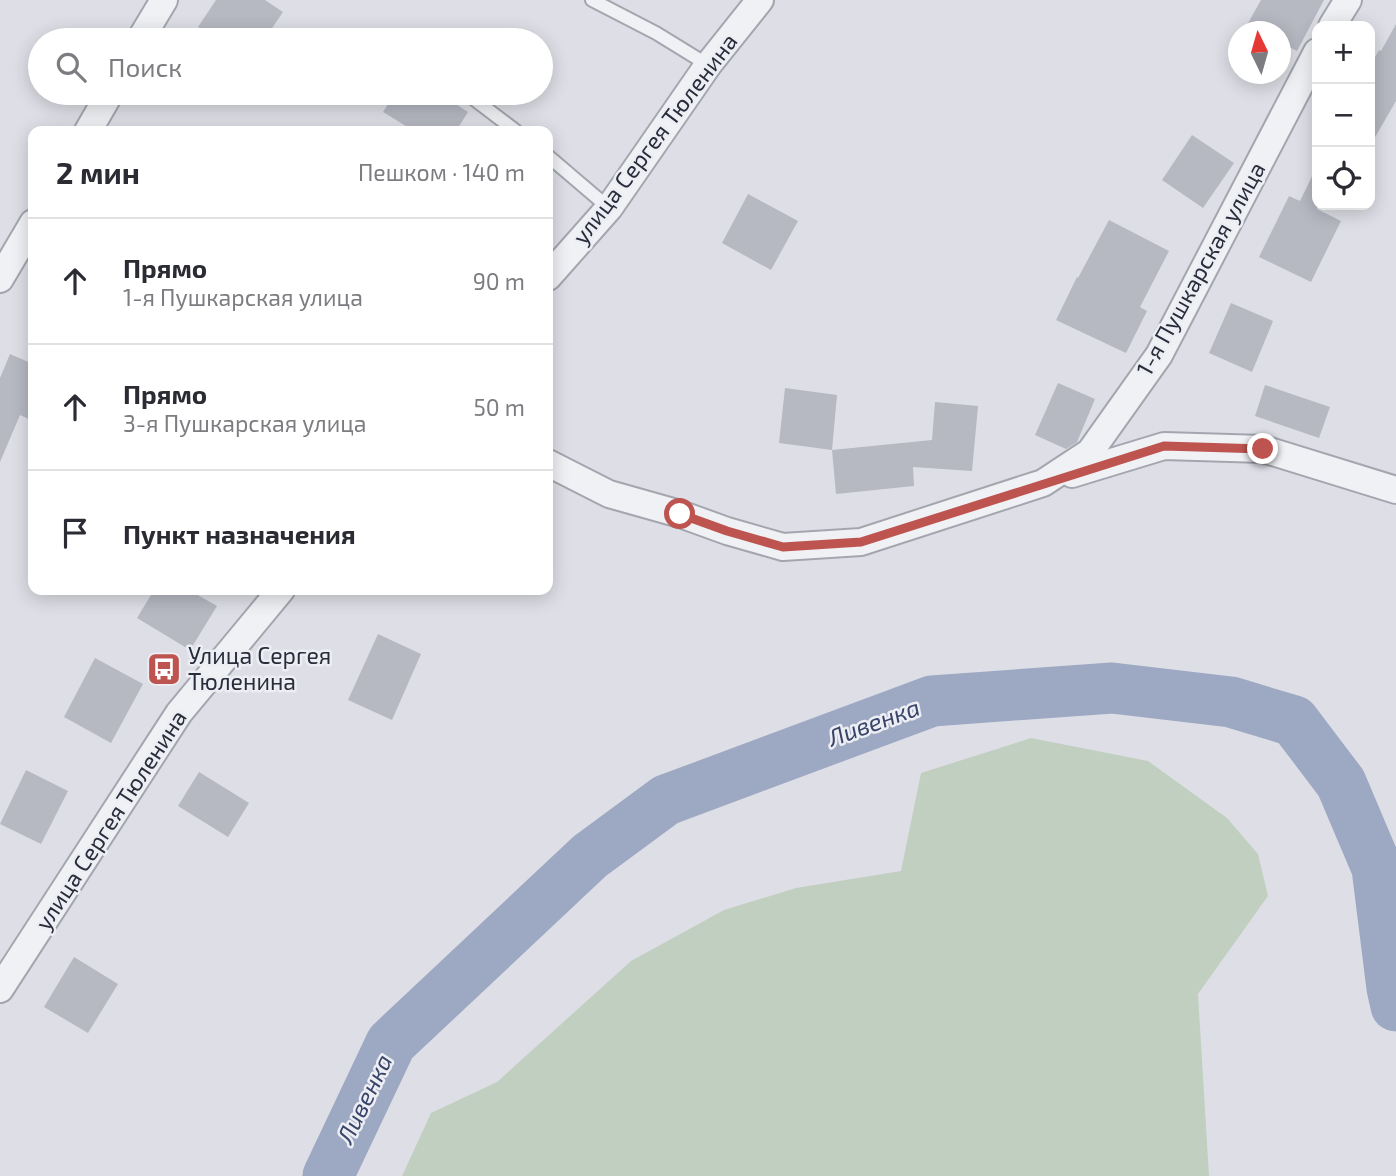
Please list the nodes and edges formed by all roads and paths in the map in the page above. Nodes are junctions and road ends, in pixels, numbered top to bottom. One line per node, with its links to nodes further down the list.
1 (164, 0): 6 (street)
2 (592, 0): 8 (lane)
3 (760, 0): 8 (street, улица Сергея Тюленина)
4 (1348, 0): 5 (street)
5 (1335, 21)
6 (147, 28)
7 (1312, 62): 19 (street, 1-я Пушкарская улица)
8 (708, 65): 14 (street, улица Сергея Тюленина)
9 (103, 105): 11 (street)
10 (482, 105): 12 (lane)
11 (91, 126)
12 (509, 126)
13 (553, 160): 14 (lane)
14 (610, 208): 16 (street, улица Сергея Тюленина)
15 (28, 231): 17 (street)
16 (553, 271)
17 (0, 279)
18 (553, 466): 19 (street, 1-я Пушкарская улица)
19 (1043, 483): 20 (street)
20 (1396, 490)
21 (277, 595): 22 (street, улица Сергея Тюленина)
22 (0, 989)

